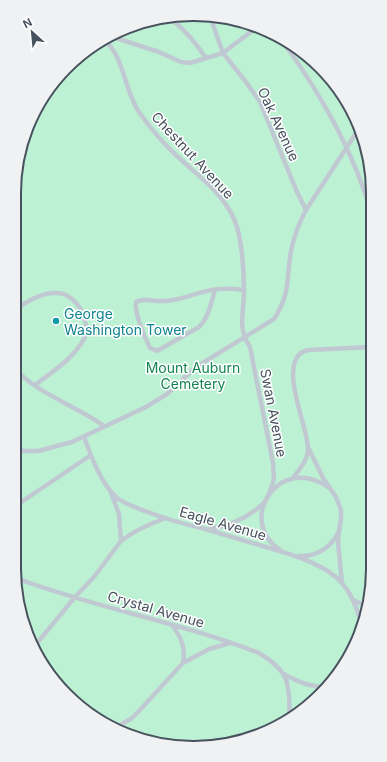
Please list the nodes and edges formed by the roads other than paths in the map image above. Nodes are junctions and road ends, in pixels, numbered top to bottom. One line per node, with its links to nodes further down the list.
1 (174, 22): 8 (lane)
2 (212, 22): 7 (lane)
3 (252, 31): 7 (lane)
4 (118, 39): 8 (lane)
5 (108, 44): 14 (lane, Chestnut Avenue)
6 (286, 48): 10 (lane)
7 (223, 53): 8 (lane); 12 (lane, Oak Avenue)
8 (206, 58)
9 (355, 134): 10 (lane)
10 (346, 148): 11 (lane); 12 (lane)
11 (366, 198)
12 (306, 210): 16 (lane)
13 (215, 290): 13 (lane); 14 (lane)
14 (244, 290): 16 (lane, Chestnut Avenue)
15 (21, 308): 19 (lane)
16 (244, 338): 20 (lane); 28 (lane, Swan Avenue)
17 (366, 347): 22 (lane)
18 (21, 374): 19 (lane)
19 (35, 385): 20 (lane)
20 (104, 426): 21 (lane)
21 (84, 437): 23 (lane); 24 (lane, Eagle Avenue)
22 (308, 449): 25 (lane); 27 (lane)
23 (21, 450)
24 (91, 455): 26 (lane, Eagle Avenue); 29 (lane)
25 (293, 478): 27 (lane); 28 (lane)
26 (110, 489): 31 (lane, Eagle Avenue); 34 (lane)
27 (332, 491): 33 (lane)
28 (269, 494): 30 (lane)
29 (21, 502)
30 (264, 502): 32 (lane); 35 (lane)
31 (166, 518): 32 (lane, Eagle Avenue); 34 (lane)
32 (207, 530): 35 (lane, Eagle Avenue)
33 (338, 531): 36 (lane); 38 (lane)
34 (120, 541): 39 (lane)
35 (284, 552): 36 (lane, Eagle Avenue)
36 (291, 555): 38 (lane, Eagle Avenue)
37 (21, 580): 39 (lane, Crystal Avenue)
38 (342, 583): 40 (lane, Eagle Avenue)
39 (75, 597): 43 (lane, Crystal Avenue); 44 (lane)
40 (353, 600): 41 (lane); 42 (lane, Eagle Avenue)
41 (362, 604)
42 (359, 617)
43 (172, 625): 45 (lane, Crystal Avenue); 46 (lane)
44 (38, 642)
45 (230, 643): 46 (lane); 47 (lane, Crystal Avenue)
46 (183, 663): 50 (lane)
47 (284, 674): 48 (lane, Crystal Avenue); 49 (lane)
48 (318, 687)
49 (289, 712)
50 (121, 725)

